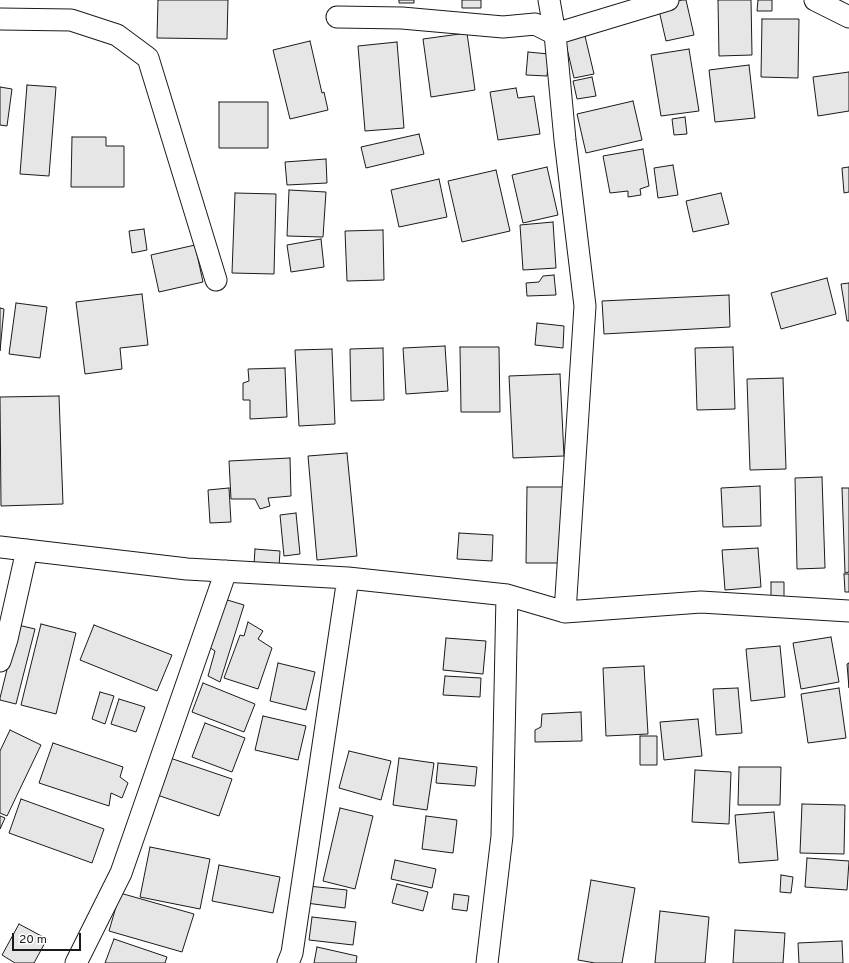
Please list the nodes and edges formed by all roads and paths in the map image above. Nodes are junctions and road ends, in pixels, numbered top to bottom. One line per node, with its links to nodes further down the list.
1 (549, 0): 7 (street)
2 (668, 0): 7 (street)
3 (815, 0): 5 (street)
4 (337, 17): 7 (street)
5 (849, 17)
6 (0, 18): 8 (street)
7 (555, 34): 15 (street)
8 (216, 280)
9 (0, 547): 10 (street)
10 (27, 550): 11 (street); 16 (street)
11 (226, 571): 12 (street); 17 (street)
12 (348, 578): 13 (street); 18 (street)
13 (507, 595): 15 (street); 19 (street)
14 (849, 611): 15 (street)
15 (565, 612)
16 (0, 661)
17 (76, 963)
18 (288, 963)
19 (488, 963)

